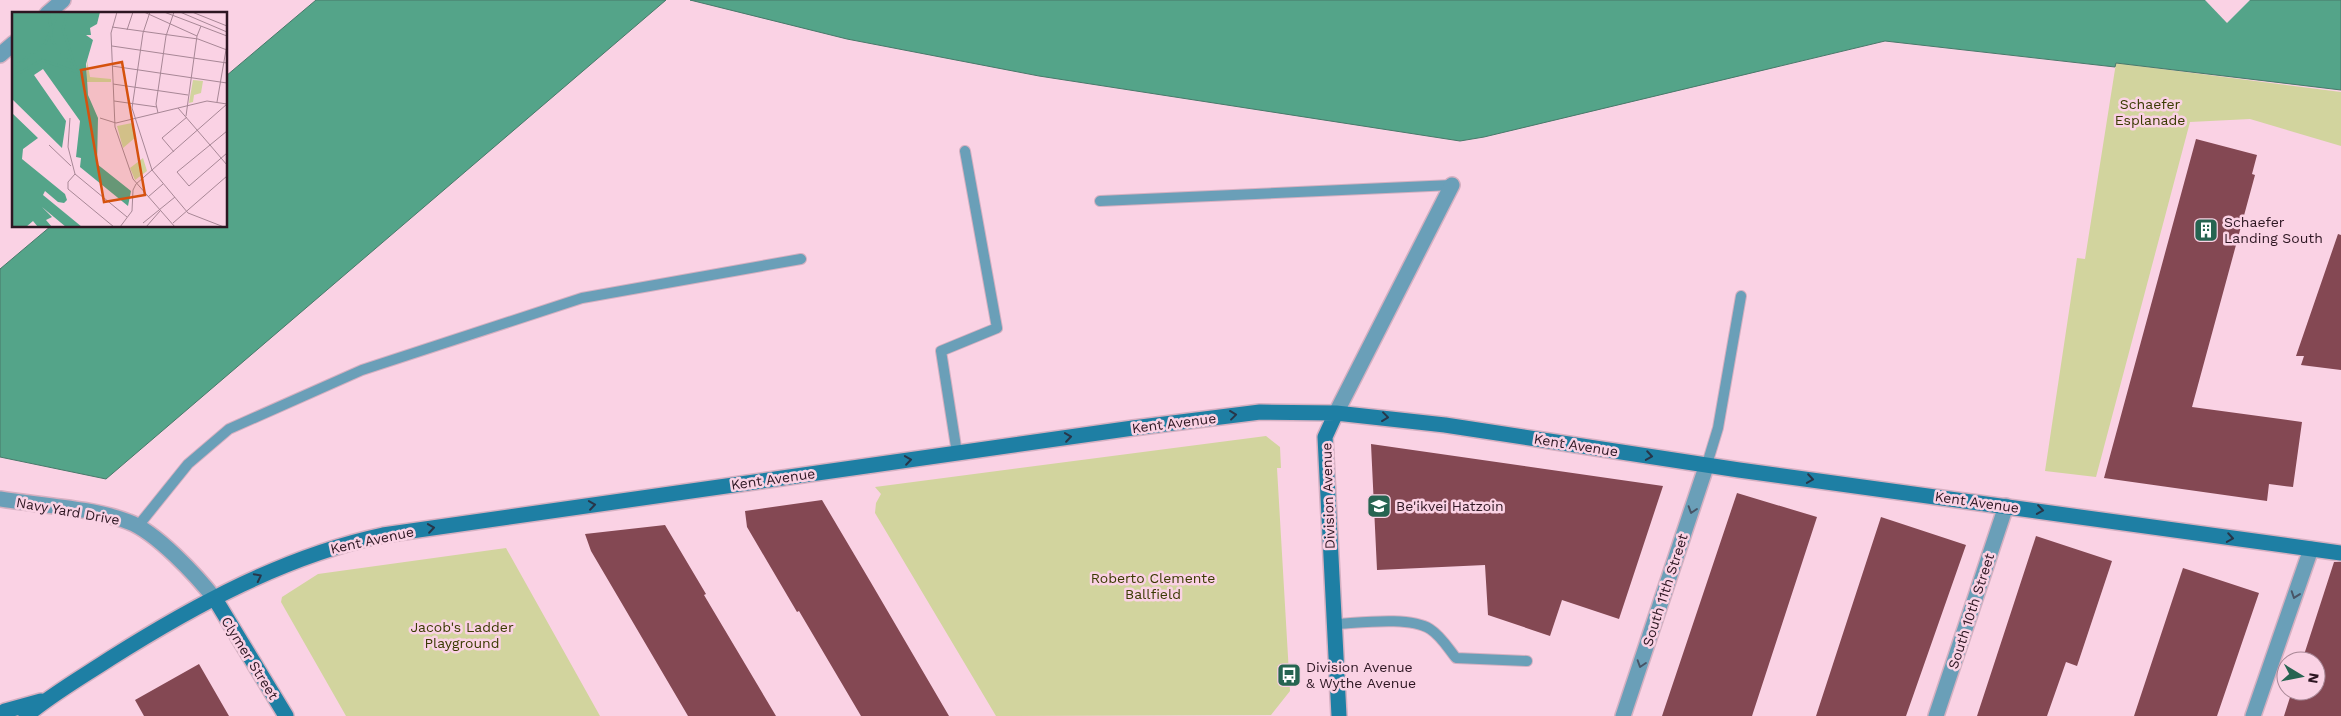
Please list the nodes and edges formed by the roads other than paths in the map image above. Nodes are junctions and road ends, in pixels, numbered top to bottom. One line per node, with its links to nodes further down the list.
1 (63, 0): 2 (street)
2 (49, 12)
3 (12, 45): 4 (street)
4 (0, 55)
5 (965, 151): 11 (lane)
6 (1452, 185): 7 (lane); 10 (street, Division Avenue)
7 (1100, 201)
8 (801, 259): 15 (lane)
9 (1741, 296): 12 (lane)
10 (1336, 413): 11 (main road, Kent Avenue, one-way to 10); 12 (main road, Kent Avenue, one-way to 12); 19 (main road, Division Avenue)
11 (957, 453): 18 (main road, Kent Avenue, one-way to 11)
12 (1707, 464): 14 (main road, Kent Avenue, one-way to 14); 26 (street, South 11th Street, one-way to 26)
13 (0, 499): 15 (street, Navy Yard Drive)
14 (2006, 506): 16 (main road, Kent Avenue, one-way to 16); 27 (street, South 10th Street)
15 (138, 526): 18 (street, Navy Yard Drive)
16 (2311, 549): 17 (main road, Kent Avenue); 28 (street, one-way to 28)
17 (2341, 553)
18 (215, 599): 21 (main road, Kent Avenue); 24 (main road, Clymer Street)
19 (1334, 624): 20 (lane); 25 (main road, Division Avenue)
20 (1527, 661)
21 (45, 700): 22 (main road, Kent Avenue); 23 (main road, Kent Avenue)
22 (0, 714)
23 (26, 716)
24 (286, 716)
25 (1339, 716)
26 (1623, 716)
27 (1936, 716)
28 (2253, 716)

